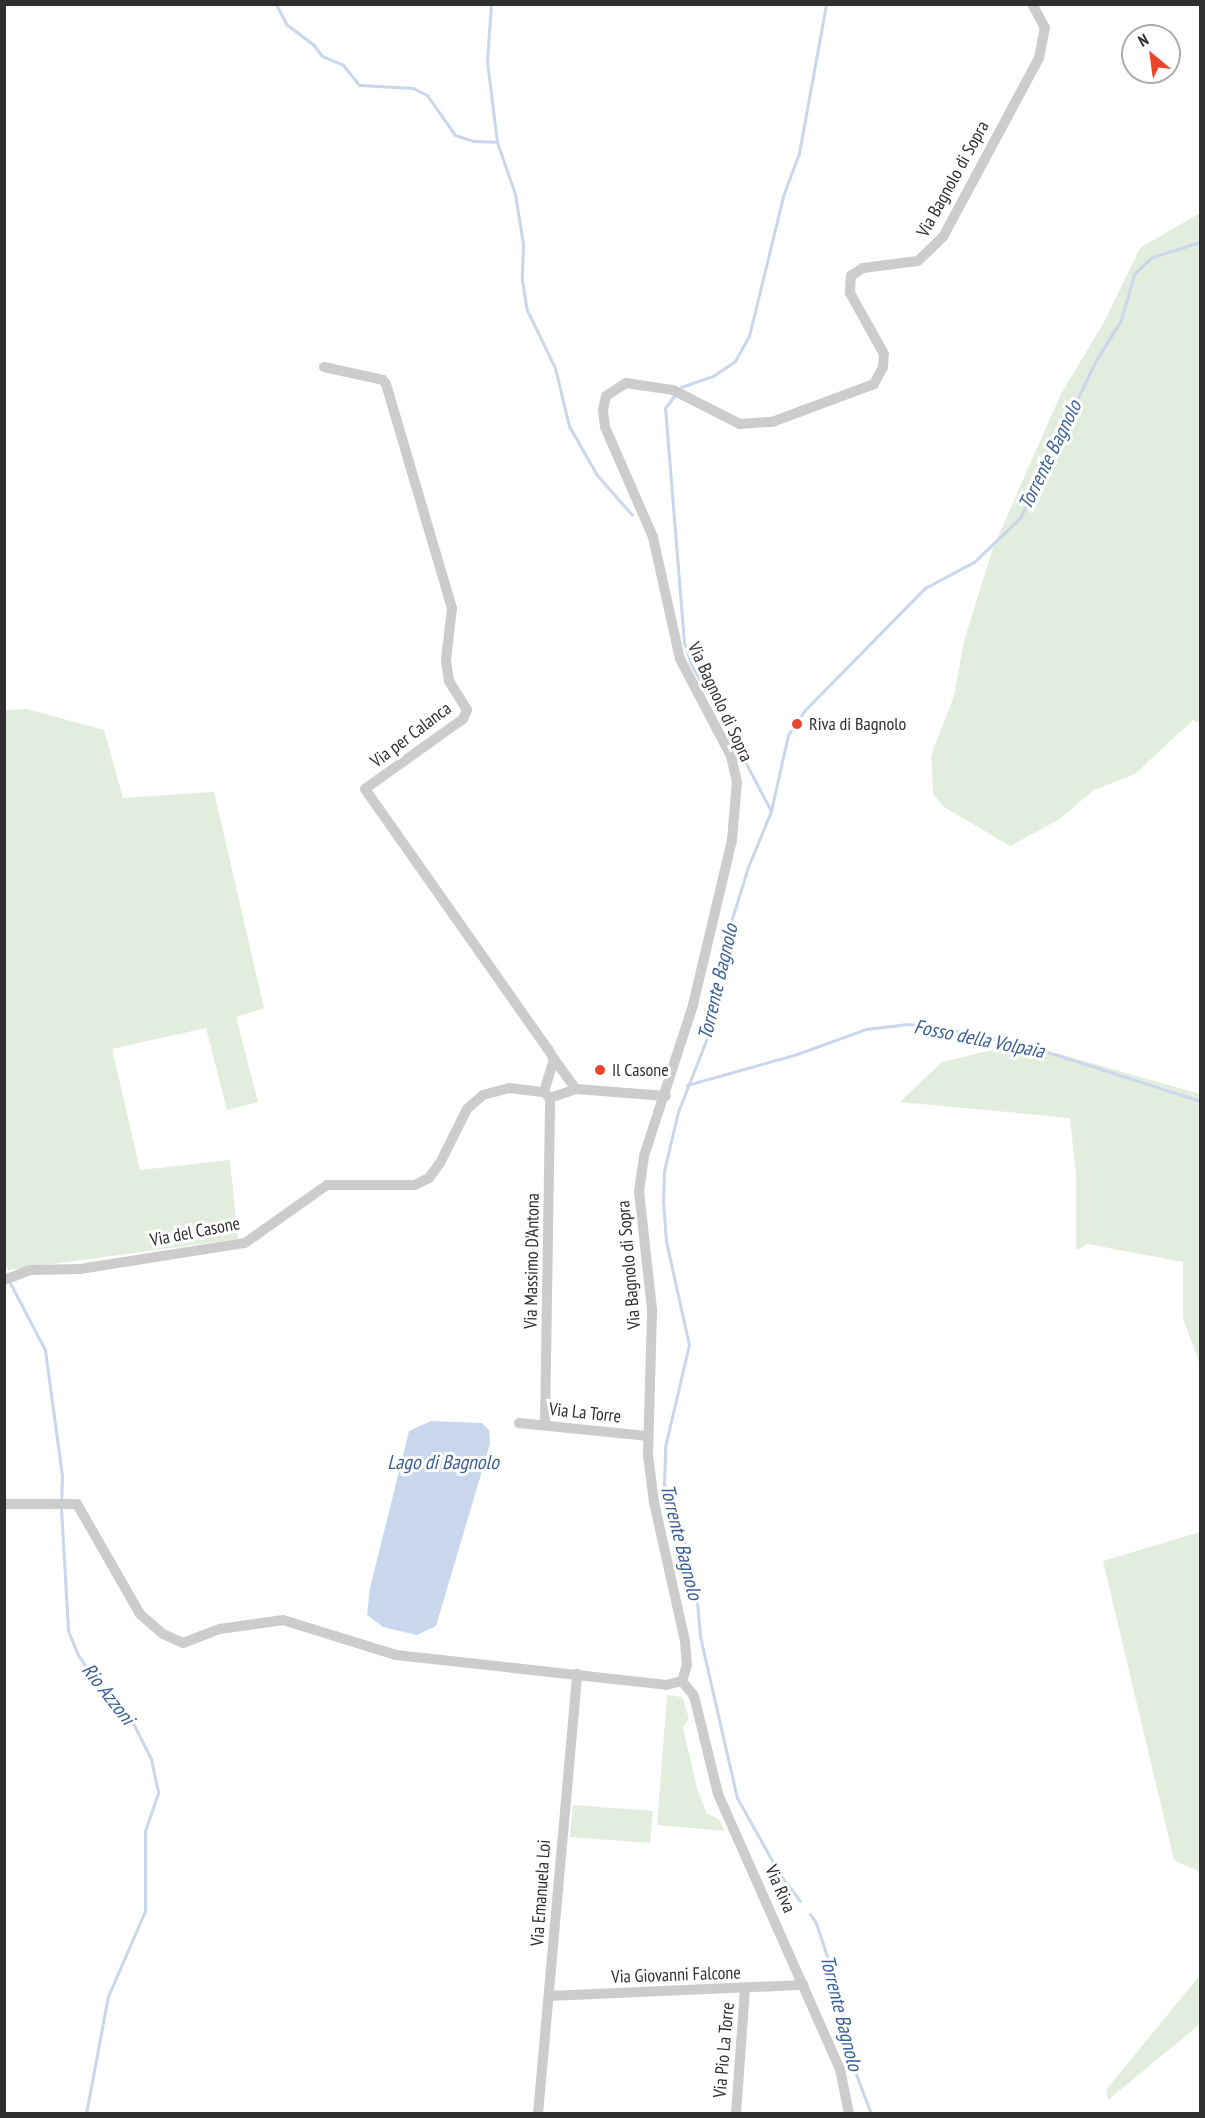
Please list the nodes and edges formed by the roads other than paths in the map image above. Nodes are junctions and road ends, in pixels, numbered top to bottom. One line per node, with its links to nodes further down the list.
1 (1032, 4): 6 (street, Via Bagnolo di Sopra)
2 (324, 367): 3 (street, Via per Calanca)
3 (554, 1059): 4 (street); 5 (street)
4 (576, 1089): 5 (street, Via del Casone); 6 (street, Via del Casone)
5 (547, 1095): 7 (street, Via del Casone); 9 (street, Via Massimo D'Antona)
6 (666, 1096): 10 (street, Via Bagnolo di Sopra)
7 (4, 1280)
8 (519, 1423): 9 (street, Via La Torre)
9 (545, 1425): 10 (street, Via La Torre)
10 (648, 1436): 13 (street, Via Bagnolo di Sopra)
11 (4, 1504): 12 (street)
12 (577, 1674): 13 (street); 16 (street, Via Emanuela Loi)
13 (682, 1681): 14 (street, Via Riva)
14 (804, 1985): 15 (street, Via Giovanni Falcone); 19 (street, Via Riva)
15 (746, 1989): 16 (street, Via Giovanni Falcone); 18 (street, Via Pio La Torre)
16 (549, 1996): 17 (street, Via Emanuela Loi)
17 (538, 2114)
18 (736, 2114)
19 (849, 2114)

